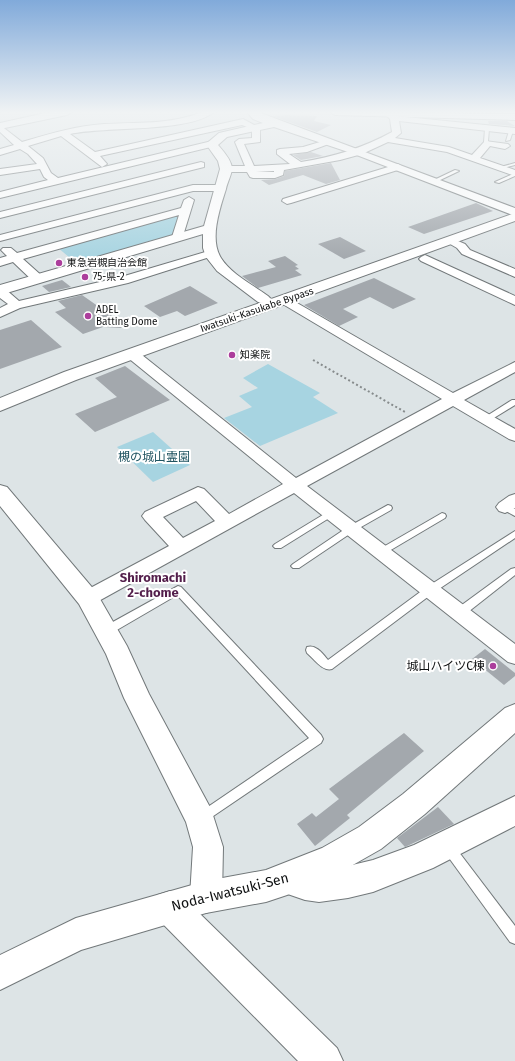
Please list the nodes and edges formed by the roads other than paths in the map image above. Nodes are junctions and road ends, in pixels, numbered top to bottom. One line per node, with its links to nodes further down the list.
1 (41, 162): 13 (street)
2 (100, 162): 15 (street)
3 (138, 162): 15 (street)
4 (199, 162): 12 (street)
5 (224, 162): 16 (main road)
6 (247, 162): 17 (street)
7 (293, 162): 11 (street)
8 (310, 162): 11 (street)
9 (383, 162): 14 (main road)
10 (481, 162): 19 (street)
11 (297, 164): 17 (street)
12 (201, 165): 25 (street); 27 (street)
13 (43, 166): 20 (street); 22 (street)
14 (398, 167): 23 (main road); 30 (street)
15 (107, 169): 21 (street)
16 (226, 169): 17 (street); 26 (main road)
17 (250, 170)
18 (457, 171): 23 (lane)
19 (515, 171): 24 (lane)
20 (0, 172)
21 (84, 175): 22 (street); 27 (street)
22 (56, 181): 28 (street)
23 (434, 181): 33 (main road)
24 (497, 182)
25 (192, 188): 26 (street); 31 (street); 32 (street)
26 (220, 188): 36 (main road)
27 (106, 189): 29 (street)
28 (2, 193)
29 (84, 194): 31 (street); 34 (street)
30 (287, 201)
31 (106, 210): 35 (street)
32 (186, 210): 37 (street); 38 (street)
33 (515, 213): 40 (main road, Iwatsuki-Kasukabe Bypass); 50 (main road, Iwatsuki-Kasukabe Bypass)
34 (0, 216)
35 (82, 216): 37 (street); 39 (street)
36 (210, 228): 38 (main road); 42 (main road)
37 (104, 232): 43 (street)
38 (178, 237): 47 (main road)
39 (0, 238)
40 (451, 241): 46 (street); 51 (main road, Iwatsuki-Kasukabe Bypass)
41 (0, 242): 43 (street)
42 (212, 254): 50 (main road); 53 (street)
43 (14, 258): 45 (street); 47 (street)
44 (425, 259): 48 (street)
45 (0, 262)
46 (515, 273): 48 (street)
47 (38, 279): 49 (main road)
48 (484, 286): 52 (street)
49 (0, 290): 53 (street)
50 (263, 299): 57 (main road, Iwatsuki-Kasukabe Bypass)
51 (285, 300): 55 (main road, Iwatsuki-Kasukabe Bypass); 58 (street)
52 (515, 301)
53 (16, 305): 54 (street)
54 (0, 313)
55 (132, 354): 60 (main road, Iwatsuki-Kasukabe Bypass); 63 (street)
56 (515, 366): 58 (street)
57 (0, 395)
58 (452, 399): 61 (street); 63 (street)
59 (515, 402): 61 (lane)
60 (0, 404)
61 (486, 419): 62 (street)
62 (515, 436)
63 (296, 486): 66 (street); 68 (street)
64 (0, 492): 77 (main road)
65 (388, 508): 69 (lane)
66 (331, 513): 69 (street); 71 (lane)
67 (442, 516): 73 (lane)
68 (228, 523): 72 (street); 72 (street)
69 (351, 529): 73 (street); 74 (lane)
70 (515, 534): 76 (lane)
71 (278, 546)
72 (182, 548): 77 (street)
73 (381, 552): 76 (street)
74 (296, 566)
75 (514, 571): 78 (lane)
76 (430, 590): 78 (street); 80 (lane)
77 (88, 598): 79 (main road)
78 (459, 613): 81 (street)
79 (106, 631): 84 (main road); 84 (lane)
80 (311, 650)
81 (515, 656)
82 (515, 716): 86 (main road, Noda-Iwatsuki-Sen)
83 (509, 818): 85 (main road)
84 (200, 819): 87 (main road)
85 (446, 846): 86 (main road); 89 (lane)
86 (287, 879): 87 (main road, Noda-Iwatsuki-Sen)
87 (206, 897): 88 (main road, Noda-Iwatsuki-Sen)
88 (170, 907): 90 (main road, Noda-Iwatsuki-Sen); 91 (main road)
89 (515, 937)
90 (0, 973)
91 (324, 1061)

